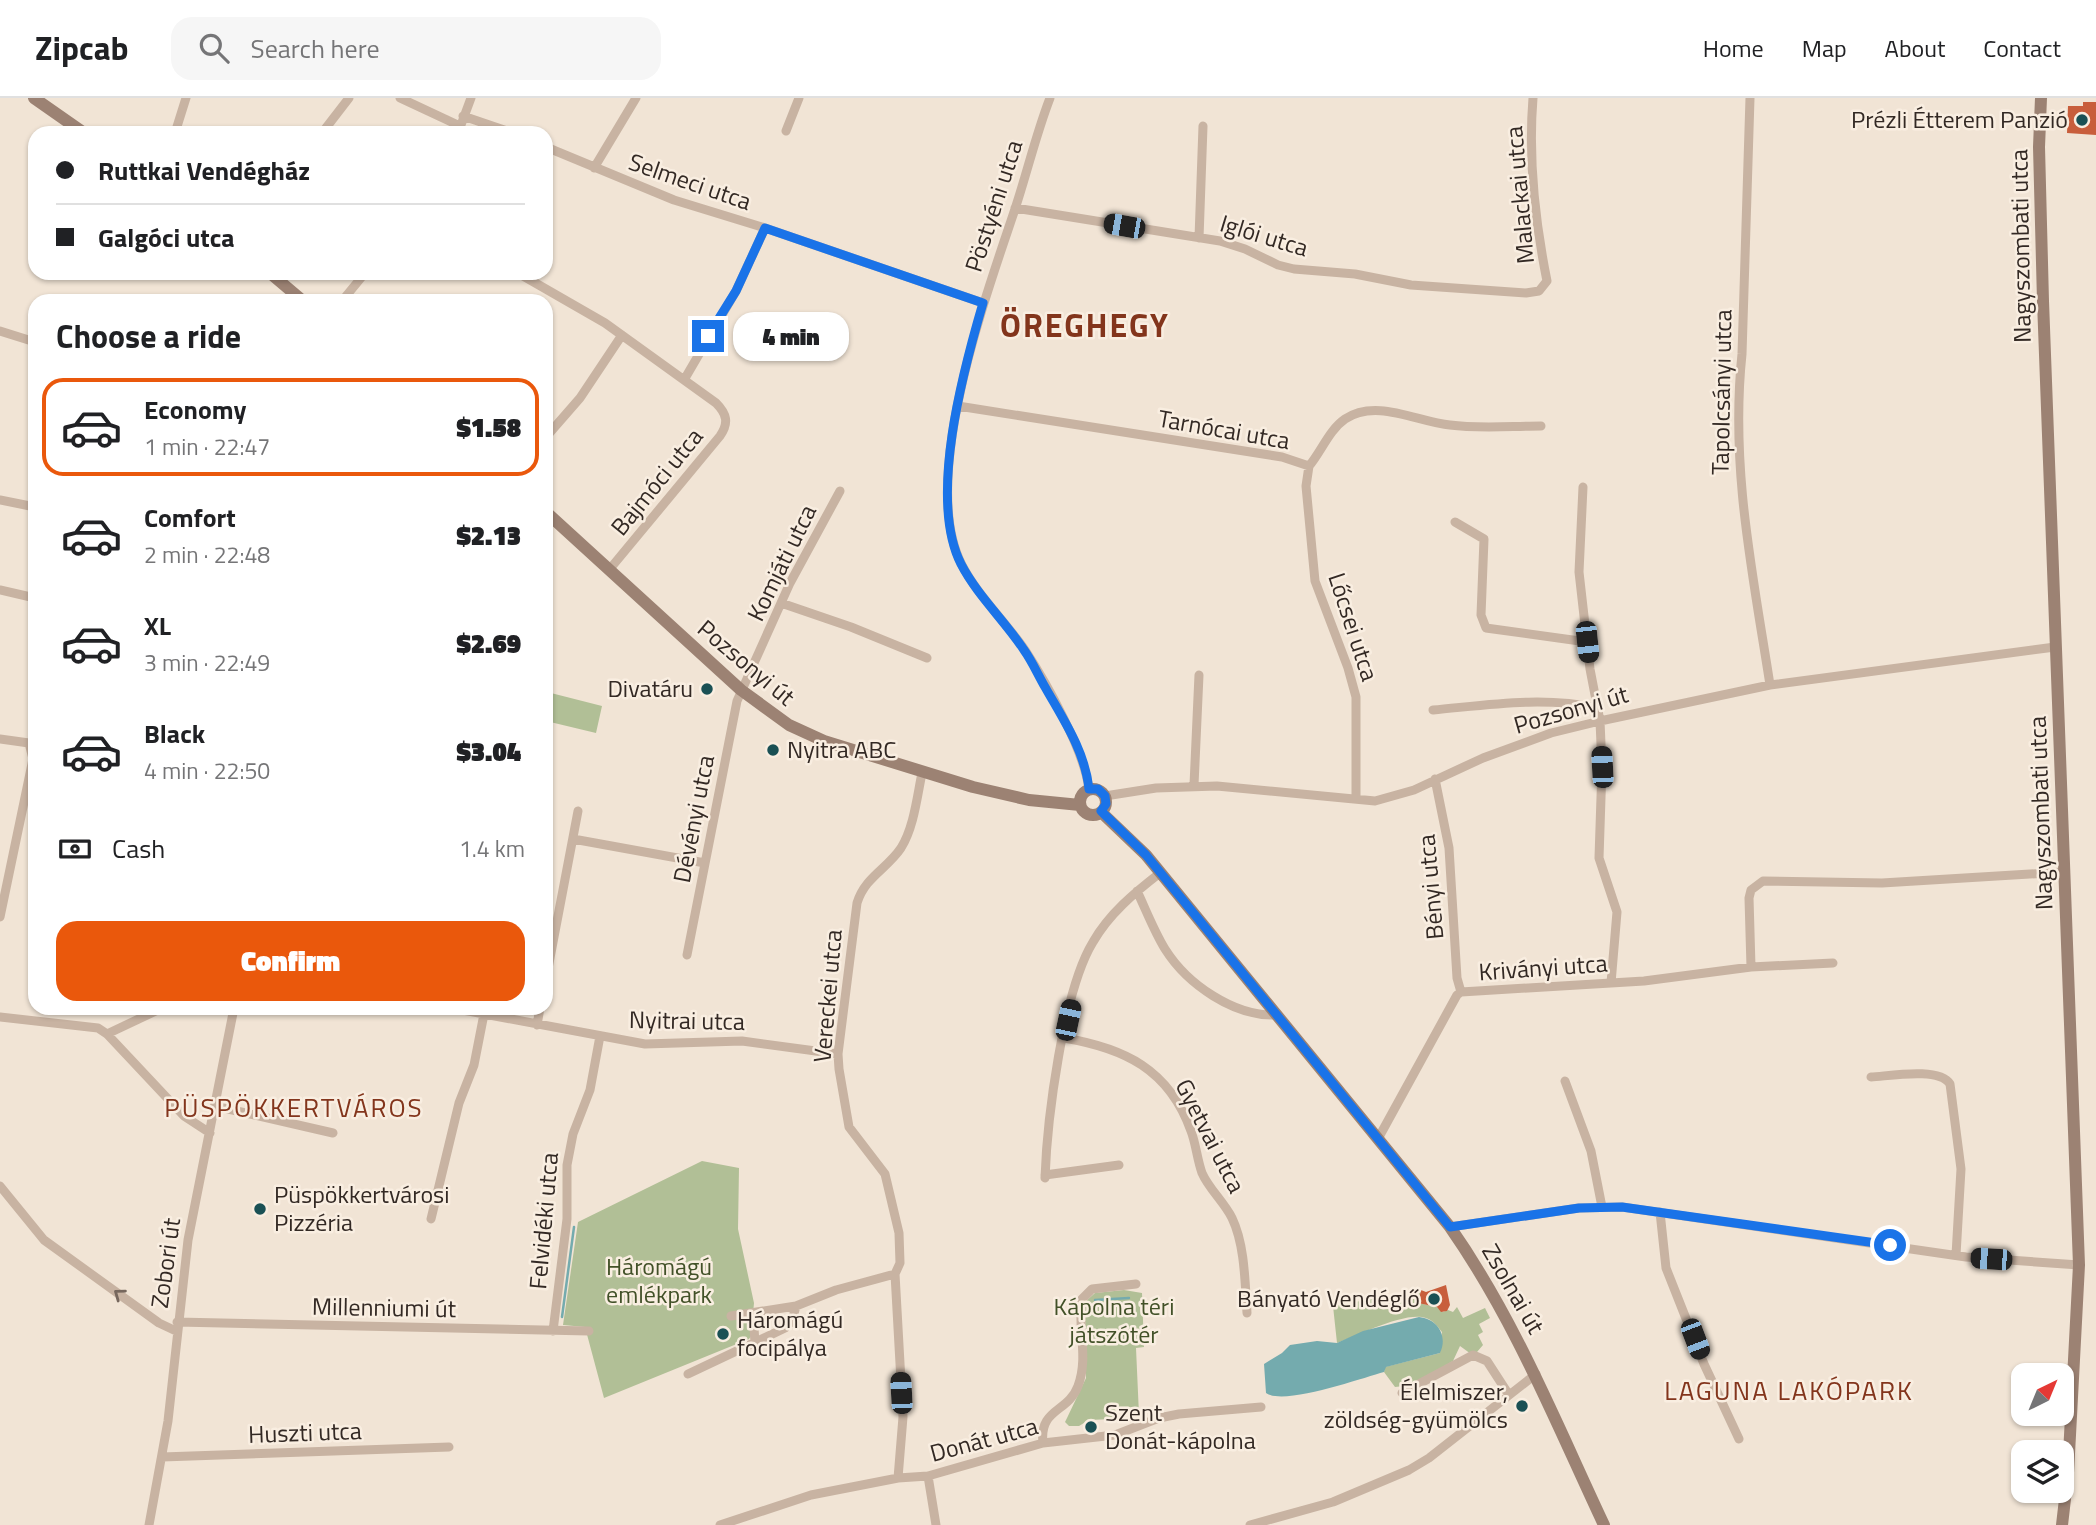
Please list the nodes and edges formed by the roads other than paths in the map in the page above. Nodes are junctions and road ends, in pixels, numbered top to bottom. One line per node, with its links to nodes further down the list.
1 (34, 98): 13 (street)
2 (186, 98): 14 (street)
3 (349, 98): 15 (street)
4 (400, 98): 12 (street)
5 (471, 98): 12 (street)
6 (636, 98): 19 (street)
7 (799, 98): 17 (street)
8 (1050, 98): 20 (street, Pöstyéni utca)
9 (1533, 98): 26 (street, Malackai utca)
10 (1750, 98): 52 (street, Tapolcsányi utca)
11 (2041, 98): 49 (street, Nagyszombati utca)
12 (460, 125)
13 (74, 126)
14 (177, 126)
15 (327, 126)
16 (1203, 126): 22 (street)
17 (786, 131)
18 (553, 150): 19 (street, Selmeci utca)
19 (594, 168): 21 (street, Selmeci utca)
20 (1016, 208): 22 (street, Iglói utca); 29 (street, Pöstyéni utca)
21 (765, 228): 29 (street, Selmeci utca); 33 (street)
22 (1199, 238): 26 (street, Iglói utca)
23 (278, 280): 27 (street)
24 (359, 280): 28 (street)
25 (531, 280): 31 (street, Bajmóci utca)
26 (1544, 288)
27 (295, 294)
28 (348, 294)
29 (983, 303): 34 (street, Pöstyéni utca)
30 (0, 331): 32 (street)
31 (622, 335): 33 (street, Bajmóci utca); 36 (street)
32 (28, 340)
33 (684, 380): 44 (street, Bajmóci utca)
34 (958, 406): 37 (street, Tarnócai utca); 63 (street, Pöstyéni utca)
35 (1541, 426): 37 (street, Tarnócai utca)
36 (553, 430)
37 (1310, 466): 65 (street, Lőcsei utca)
38 (1583, 487): 48 (street)
39 (839, 491): 47 (street, Komjáti utca)
40 (0, 500): 41 (street)
41 (28, 506)
42 (553, 518): 44 (street, Pozsonyi út)
43 (1455, 522): 48 (street)
44 (609, 570): 53 (street, Pozsonyi út)
45 (0, 590): 46 (street)
46 (28, 596)
47 (781, 603): 50 (street); 53 (street, Komjáti utca)
48 (1587, 642): 54 (street)
49 (2055, 647): 52 (street, Pozsonyi út); 71 (street, Nagyszombati utca)
50 (927, 659)
51 (1199, 675): 62 (street)
52 (1770, 685): 56 (street, Pozsonyi út)
53 (741, 691): 59 (street, Pozsonyi út); 70 (street, Dévényi utca)
54 (1597, 708): 55 (street); 56 (street)
55 (1433, 710)
56 (1600, 721): 60 (street, Pozsonyi út); 79 (street)
57 (0, 739): 58 (street)
58 (28, 740)
59 (922, 774): 66 (street, Pozsonyi út); 92 (street, Vereckei utca)
60 (1435, 779): 65 (street, Pozsonyi út); 80 (street, Bényi utca)
61 (28, 783): 74 (street)
62 (1194, 785): 64 (street, Pozsonyi út); 65 (street, Pozsonyi út)
63 (1089, 789): 64 (street); 66 (street)
64 (1105, 796): 68 (street)
65 (1356, 799)
66 (1080, 805): 68 (street)
67 (579, 811): 69 (street)
68 (1101, 811): 72 (street, Zsolnai út)
69 (573, 839): 70 (street); 75 (street)
70 (705, 863): 76 (street, Dévényi utca)
71 (2064, 872): 78 (street); 106 (street, Nagyszombati utca)
72 (1160, 873): 73 (street); 86 (street, Zsolnai út)
73 (1137, 891): 86 (street); 91 (street)
74 (0, 917)
75 (553, 943)
76 (687, 955)
77 (1833, 963): 78 (street, Kriványi utca)
78 (1751, 967): 79 (street, Kriványi utca)
79 (1611, 983): 80 (street, Kriványi utca)
80 (1461, 992): 98 (street, Kriványi utca)
81 (147, 1015): 89 (street)
82 (233, 1015): 95 (street, Zobori út)
83 (484, 1015): 103 (street)
84 (489, 1015): 88 (street, Nyitrai utca)
85 (539, 1015): 88 (street)
86 (1277, 1015): 98 (street, Zsolnai út)
87 (0, 1017): 89 (street)
88 (537, 1025): 90 (street, Nyitrai utca)
89 (107, 1034): 96 (street)
90 (600, 1036): 92 (street, Nyitrai utca); 114 (street, Felvidéki utca)
91 (1064, 1038): 99 (street); 111 (street, Gyetvai utca)
92 (838, 1054): 107 (street, Vereckei utca)
93 (1871, 1077): 105 (street)
94 (1564, 1081): 101 (street)
95 (215, 1106): 96 (street, Zobori út); 97 (street)
96 (210, 1133): 113 (street, Zobori út)
97 (333, 1133)
98 (1379, 1138): 104 (street, Zsolnai út)
99 (1119, 1165)
100 (0, 1186): 113 (street, one-way to 100)
101 (1602, 1207): 102 (street); 104 (street)
102 (1660, 1212): 105 (street); 122 (street)
103 (431, 1219)
104 (1450, 1227): 118 (street, Zsolnai út)
105 (1956, 1255): 106 (street)
106 (2080, 1265): 133 (street, Nagyszombati utca)
107 (895, 1274): 109 (street); 127 (street, Vereckei utca)
108 (1136, 1284): 123 (street)
109 (796, 1306): 110 (street); 116 (street)
110 (753, 1313): 112 (street); 116 (street)
111 (1247, 1313)
112 (732, 1316)
113 (177, 1327): 114 (street, Millenniumi út); 125 (street, Zobori út)
114 (553, 1331): 115 (street, Millenniumi út)
115 (589, 1331)
116 (755, 1343): 117 (street)
117 (688, 1374)
118 (1536, 1374): 120 (street); 132 (street, Zsolnai út)
119 (1402, 1393): 120 (street)
120 (1509, 1395): 131 (street)
121 (1261, 1406): 123 (street, Donát utca)
122 (1739, 1439)
123 (1042, 1443): 126 (street, Donát utca)
124 (449, 1447): 125 (street, Huszti utca)
125 (162, 1457): 128 (street, Zobori út)
126 (928, 1476): 127 (street, Donát utca); 130 (street)
127 (898, 1478): 129 (street, Donát utca)
128 (149, 1525)
129 (720, 1525)
130 (936, 1525)
131 (1250, 1525)
132 (1604, 1525)
133 (2062, 1525)

